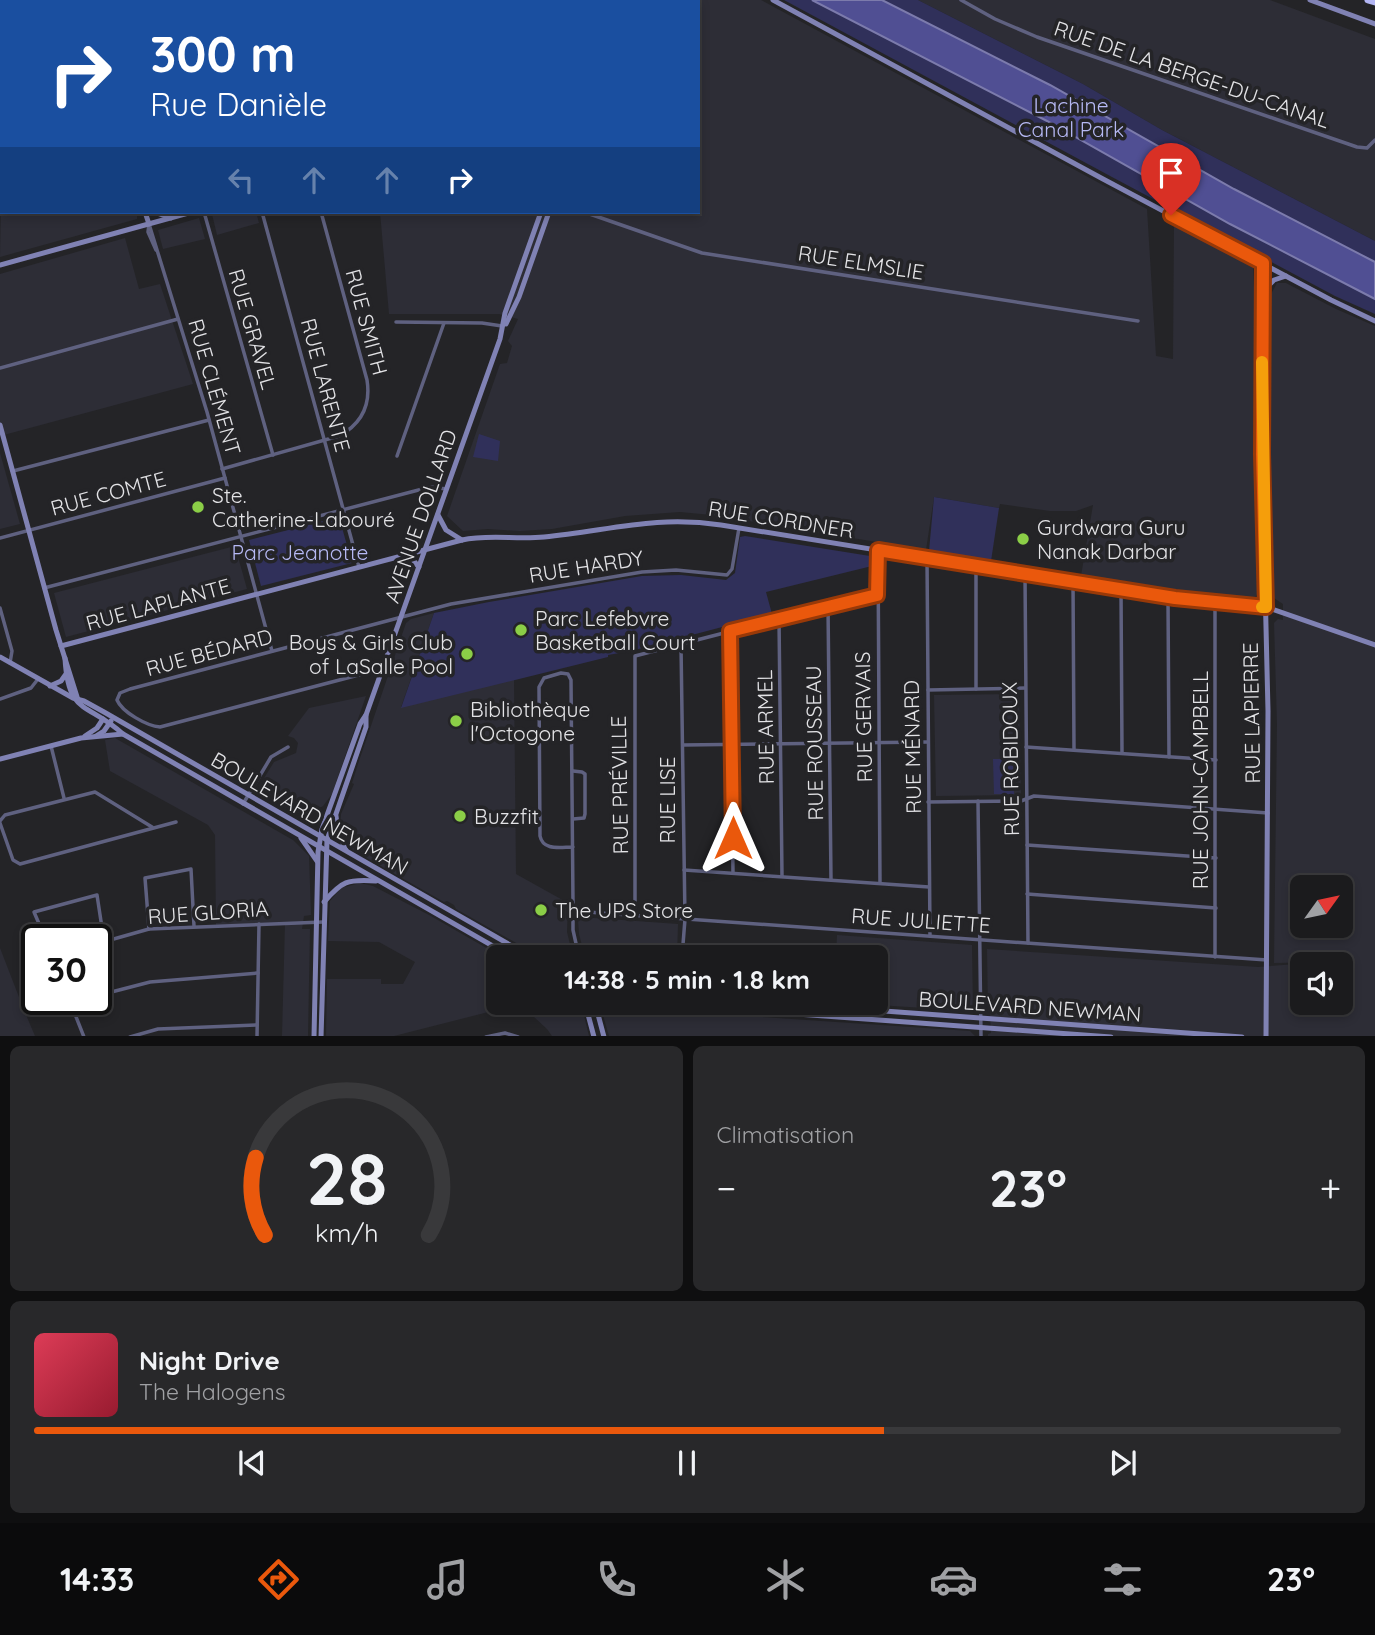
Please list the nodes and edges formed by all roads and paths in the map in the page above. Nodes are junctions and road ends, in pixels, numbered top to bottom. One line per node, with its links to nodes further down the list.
1 (773, 0): 19 (main road)
2 (961, 0): 7 (street, RUE DE LA BERGE-DU-CANAL)
3 (1310, 0): 6 (main road)
4 (1368, 0): 5 (highway)
5 (1375, 2)
6 (1375, 24)
7 (1375, 140)
8 (146, 214): 18 (main road, RUE CLÉMENT)
9 (159, 214): 17 (main road)
10 (184, 214): 17 (main road)
11 (205, 214): 33 (street, RUE GRAVEL)
12 (263, 214): 32 (street, RUE LARENTE)
13 (322, 214): 32 (street, RUE SMITH)
14 (540, 214): 28 (main road, AVENUE DOLLARD)
15 (548, 214): 28 (main road, AVENUE DOLLARD)
16 (590, 214): 24 (street, RUE ELMSLIE)
17 (170, 218): 18 (main road)
18 (149, 224): 20 (main road); 23 (street, RUE CLÉMENT)
19 (1263, 263): 21 (main road); 22 (main road, RUE LAPIERRE)
20 (0, 265)
21 (1286, 276): 22 (main road); 25 (main road)
22 (1262, 292): 62 (main road, RUE LAPIERRE)
23 (178, 319): 29 (street); 30 (street, RUE CLÉMENT)
24 (1138, 321)
25 (1375, 321)
26 (396, 322): 27 (street)
27 (444, 323): 28 (street); 34 (street)
28 (504, 327): 38 (main road, AVENUE DOLLARD)
29 (0, 368)
30 (209, 419): 35 (street, RUE CLÉMENT); 36 (street)
31 (0, 425): 36 (main road)
32 (325, 441): 33 (street, RUE SMITH); 39 (street, RUE LARENTE)
33 (273, 455): 35 (street, RUE SMITH)
34 (397, 456)
35 (222, 469): 37 (street, RUE CLÉMENT)
36 (13, 471): 42 (main road)
37 (225, 478): 42 (street, RUE COMTE); 43 (street, RUE CLÉMENT)
38 (447, 489): 39 (street); 40 (main road, AVENUE DOLLARD)
39 (344, 509): 43 (street); 51 (street, RUE LARENTE)
40 (438, 515): 45 (main road); 46 (main road, AVENUE DOLLARD)
41 (738, 528): 45 (main road, RUE CORDNER); 47 (main road, RUE CORDNER); 64 (street, RUE HARDY)
42 (29, 530): 44 (street, RUE COMTE); 55 (main road)
43 (241, 537): 55 (street); 57 (street, RUE CLÉMENT)
44 (0, 538)
45 (462, 540): 46 (main road, RUE CORDNER)
46 (425, 549): 48 (main road, RUE LAPLANTE); 52 (main road, AVENUE DOLLARD)
47 (878, 550): 49 (main road, RUE CORDNER); 58 (street, RUE GERVAIS)
48 (400, 556): 51 (main road, RUE LAPLANTE); 52 (main road)
49 (927, 558): 50 (main road, RUE CORDNER); 80 (street, RUE MÉNARD)
50 (976, 566): 53 (main road, RUE CORDNER); 79 (street)
51 (359, 567): 57 (main road, RUE LAPLANTE)
52 (419, 567): 64 (main road, AVENUE DOLLARD)
53 (1025, 574): 54 (main road, RUE CORDNER); 78 (street, RUE ROBIDOUX)
54 (1073, 582): 56 (main road, RUE CORDNER); 98 (street)
55 (44, 588): 69 (main road)
56 (1121, 589): 59 (main road, RUE CORDNER); 99 (street)
57 (256, 594): 69 (main road, RUE LAPLANTE); 70 (street, RUE CLÉMENT)
58 (877, 595): 61 (street); 90 (street, RUE GERVAIS)
59 (1168, 597): 60 (main road, RUE CORDNER); 100 (street)
60 (1215, 602): 62 (main road, RUE CORDNER); 102 (street, RUE JOHN-CAMPBELL)
61 (828, 606): 65 (street); 92 (street, RUE ROUSSEAU)
62 (1266, 607): 68 (main road, RUE CORDNER); 112 (main road, RUE LAPIERRE)
63 (0, 608): 73 (street)
64 (402, 617): 70 (street, RUE BÉDARD); 74 (main road, AVENUE DOLLARD)
65 (779, 619): 66 (street); 91 (street, RUE ARMEL)
66 (730, 631): 67 (street); 94 (street)
67 (681, 643): 93 (street, RUE LISE); 138 (street, RUE PRÉVILLE)
68 (1375, 645)
69 (61, 646): 72 (main road)
70 (272, 652): 74 (street, RUE BÉDARD)
71 (0, 657): 73 (main road, BOULEVARD NEWMAN)
72 (65, 657): 75 (main road); 82 (main road)
73 (10, 663): 76 (main road, BOULEVARD NEWMAN)
74 (382, 673): 83 (main road, AVENUE DOLLARD)
75 (66, 674): 77 (main road); 82 (main road)
76 (38, 679): 77 (main road, BOULEVARD NEWMAN); 81 (street)
77 (50, 686): 82 (main road, BOULEVARD NEWMAN)
78 (1025, 688): 79 (street); 97 (street, RUE ROBIDOUX)
79 (976, 689): 80 (street)
80 (928, 690): 89 (street, RUE MÉNARD)
81 (0, 699)
82 (76, 699): 84 (main road, BOULEVARD NEWMAN)
83 (366, 716): 111 (main road, AVENUE DOLLARD); 118 (main road, AVENUE DOLLARD)
84 (104, 717): 85 (main road, BOULEVARD NEWMAN); 88 (main road)
85 (111, 721): 86 (main road, BOULEVARD NEWMAN); 87 (main road); 104 (main road, BOULEVARD NEWMAN)
86 (123, 734): 87 (main road); 109 (main road, BOULEVARD NEWMAN)
87 (96, 736): 88 (main road)
88 (81, 738): 95 (main road)
89 (928, 742): 90 (street); 108 (street, RUE MÉNARD)
90 (879, 743): 92 (street); 132 (street, RUE GERVAIS)
91 (781, 744): 92 (street); 94 (street); 129 (street, RUE ARMEL)
92 (830, 744): 130 (street, RUE ROUSSEAU)
93 (683, 745): 94 (street); 127 (street, RUE LISE)
94 (732, 745): 128 (street)
95 (51, 746): 101 (main road); 105 (street)
96 (288, 747): 104 (street)
97 (1026, 747): 98 (street); 106 (street, RUE ROBIDOUX)
98 (1074, 750): 99 (street)
99 (1122, 753): 100 (street)
100 (1169, 757): 102 (street)
101 (0, 759)
102 (1216, 760): 110 (street, RUE JOHN-CAMPBELL)
103 (572, 771): 113 (street); 113 (street); 122 (street)
104 (248, 795): 109 (street); 118 (main road, BOULEVARD NEWMAN)
105 (64, 799): 115 (street); 116 (street)
106 (1027, 799): 107 (street); 110 (street); 120 (street, RUE ROBIDOUX)
107 (978, 801): 108 (street); 148 (street)
108 (929, 802): 133 (street, RUE MÉNARD)
109 (243, 803): 117 (main road, BOULEVARD NEWMAN)
110 (1216, 809): 112 (street); 125 (street, RUE JOHN-CAMPBELL)
111 (336, 813): 119 (main road, AVENUE DOLLARD); 124 (main road)
112 (1268, 813): 155 (main road, RUE LAPIERRE)
113 (573, 818): 122 (street)
114 (176, 821): 116 (street)
115 (0, 822): 116 (street)
116 (152, 827)
117 (299, 835): 121 (main road, BOULEVARD NEWMAN); 126 (main road)
118 (321, 837): 119 (main road, BOULEVARD NEWMAN); 121 (main road, AVENUE DOLLARD)
119 (327, 840): 123 (main road, AVENUE DOLLARD); 124 (main road, BOULEVARD NEWMAN)
120 (1027, 845): 125 (street); 134 (street, RUE ROBIDOUX)
121 (319, 847): 123 (main road, BOULEVARD NEWMAN); 126 (main road, AVENUE DOLLARD)
122 (573, 847): 137 (street)
123 (326, 851): 131 (main road, BOULEVARD NEWMAN); 135 (main road, AVENUE DOLLARD)
124 (348, 852): 151 (main road, BOULEVARD NEWMAN)
125 (1216, 858): 136 (street, RUE JOHN-CAMPBELL)
126 (318, 863): 140 (main road, AVENUE DOLLARD)
127 (684, 870): 128 (street); 139 (street, RUE LISE)
128 (733, 873): 129 (street)
129 (782, 876): 130 (street)
130 (831, 880): 132 (street)
131 (379, 881): 135 (main road); 150 (main road, BOULEVARD NEWMAN)
132 (880, 883): 133 (street)
133 (930, 887): 146 (street, RUE MÉNARD)
134 (1027, 894): 136 (street); 149 (street, RUE ROBIDOUX)
135 (324, 903): 140 (main road, AVENUE DOLLARD)
136 (1216, 908): 154 (street, RUE JOHN-CAMPBELL)
137 (573, 911): 138 (street, RUE JULIETTE); 152 (street)
138 (635, 915): 139 (street, RUE JULIETTE)
139 (685, 919): 146 (street, RUE JULIETTE); 153 (street, RUE LISE)
140 (320, 922): 143 (street, RUE GLORIA); 169 (main road, AVENUE DOLLARD); 170 (main road, AVENUE DOLLARD)
141 (39, 924): 142 (street)
142 (101, 924)
143 (259, 924): 144 (street, RUE GLORIA); 156 (street)
144 (194, 926): 145 (street, RUE GLORIA); 145 (street)
145 (149, 929): 147 (street, RUE GLORIA)
146 (930, 936): 148 (street, RUE JULIETTE)
147 (112, 940)
148 (979, 940): 149 (street, RUE JULIETTE); 163 (street)
149 (1028, 943): 154 (street, RUE JULIETTE)
150 (491, 945)
151 (510, 945)
152 (576, 945)
153 (683, 945)
154 (1215, 957): 155 (street, RUE JULIETTE)
155 (1267, 960): 178 (main road, RUE LAPIERRE)
156 (258, 973): 157 (street); 164 (street)
157 (112, 992)
158 (888, 1011): 163 (main road, BOULEVARD NEWMAN)
159 (75, 1015): 166 (street)
160 (589, 1015): 173 (main road)
161 (599, 1015): 174 (main road)
162 (823, 1015): 165 (main road, BOULEVARD NEWMAN)
163 (980, 1017): 165 (street); 177 (main road, BOULEVARD NEWMAN)
164 (257, 1025): 167 (street); 168 (street)
165 (980, 1027): 175 (street); 176 (main road, BOULEVARD NEWMAN)
166 (84, 1036)
167 (134, 1036)
168 (257, 1036)
169 (314, 1036)
170 (321, 1036)
171 (491, 1036): 172 (street)
172 (515, 1036)
173 (594, 1036)
174 (604, 1036)
175 (981, 1036)
176 (1098, 1036)
177 (1229, 1036)
178 (1266, 1036)

